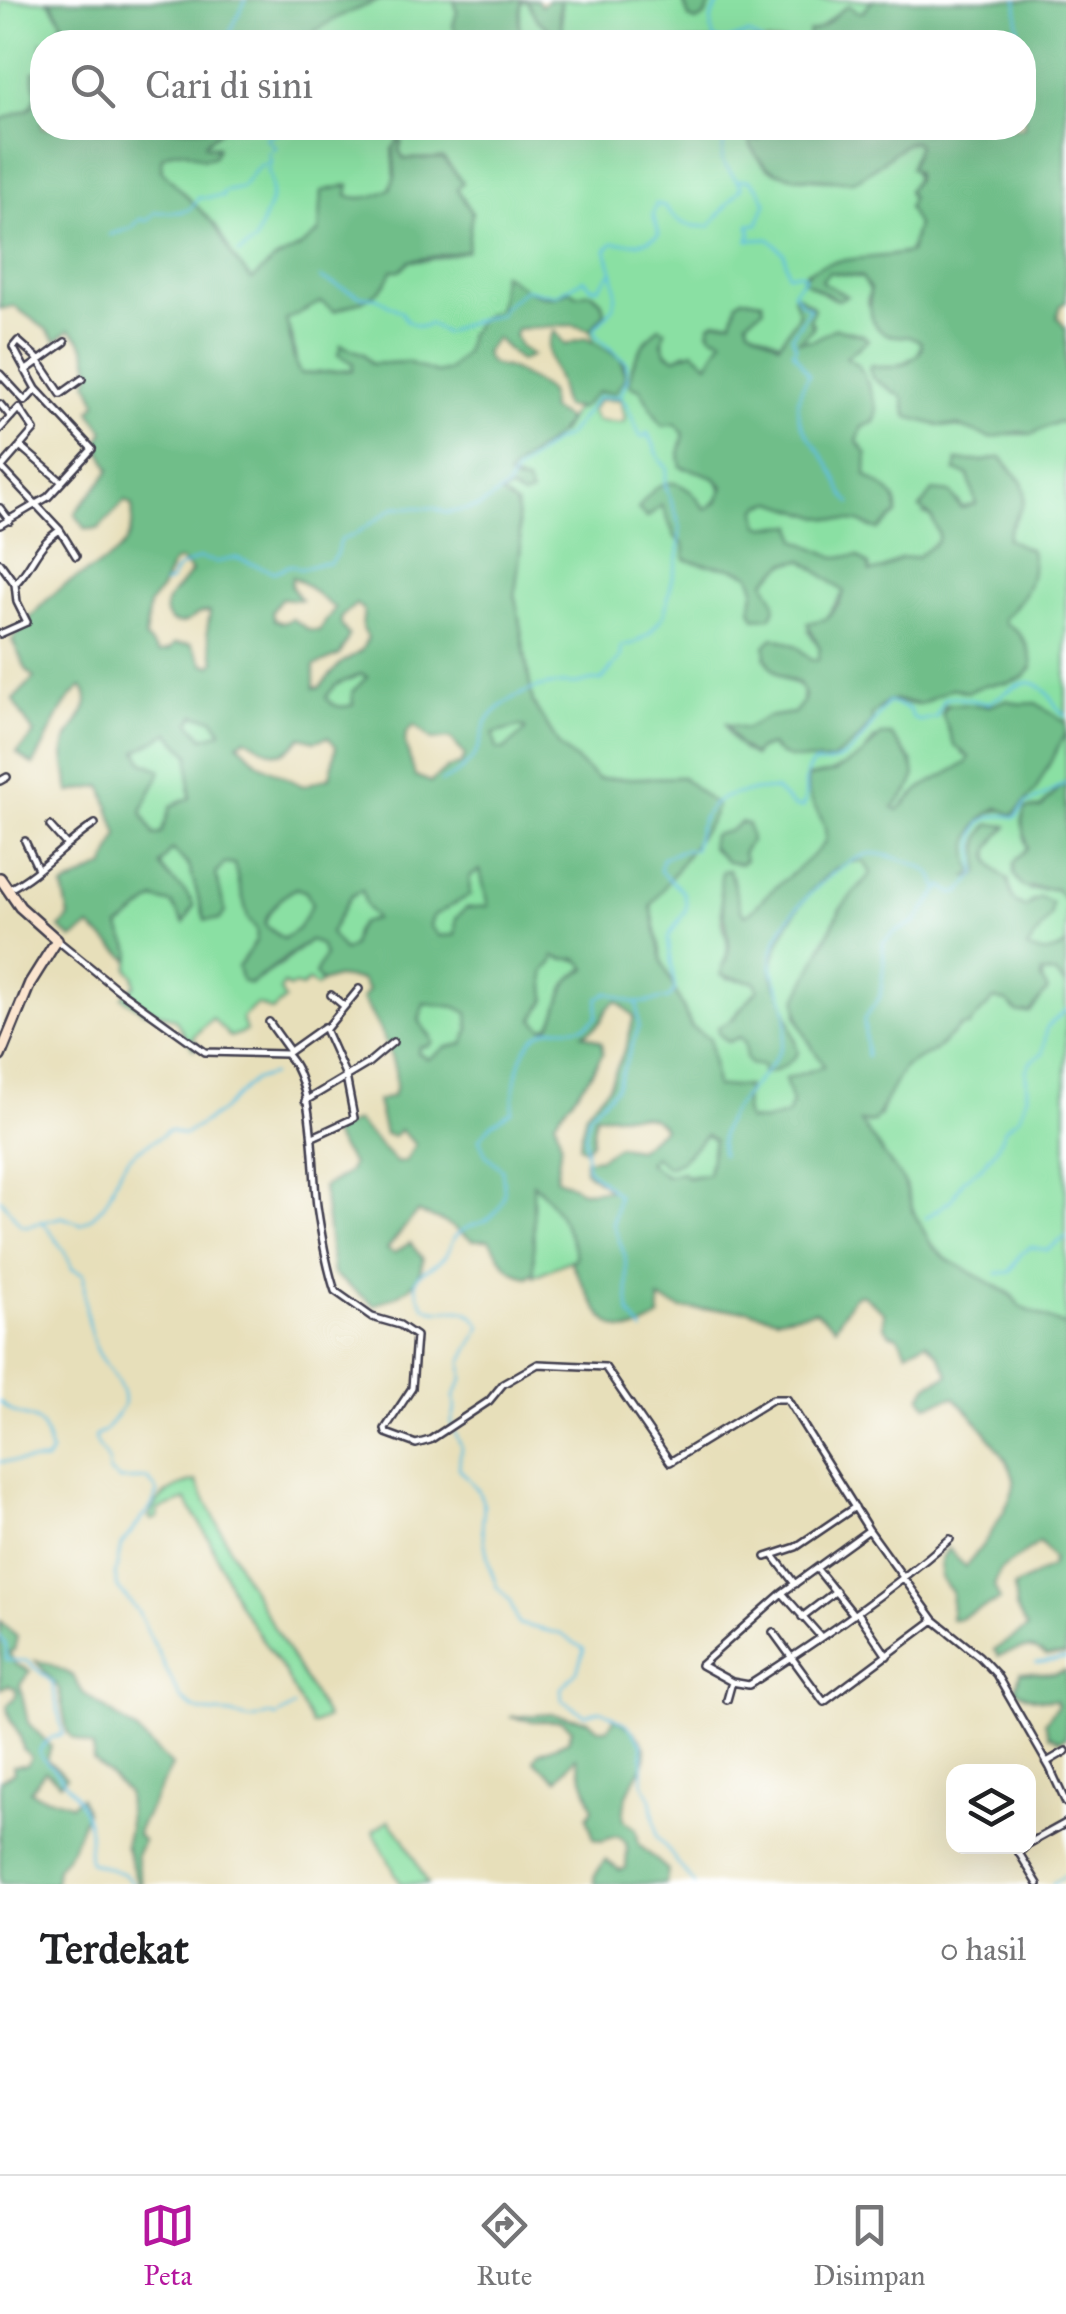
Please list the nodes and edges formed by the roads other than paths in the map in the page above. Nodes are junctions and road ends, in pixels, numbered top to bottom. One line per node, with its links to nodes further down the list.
1 (65, 342): 2 (street)
2 (39, 361): 3 (street); 3 (street); 7 (street)
3 (24, 371): 6 (street)
4 (0, 374): 8 (street)
5 (82, 379): 7 (street)
6 (36, 390): 8 (street); 9 (street)
7 (61, 394): 9 (street)
8 (25, 402): 11 (street)
9 (51, 402): 16 (street)
10 (0, 404): 12 (street)
11 (18, 408): 12 (street); 14 (street)
12 (12, 416): 13 (street)
13 (0, 430)
14 (20, 446): 15 (street); 16 (street)
15 (0, 467): 17 (street)
16 (62, 482): 17 (street)
17 (38, 504): 19 (street); 21 (street)
18 (0, 508): 19 (street)
19 (10, 521): 20 (street)
20 (0, 525)
21 (60, 530): 22 (street); 25 (street)
22 (76, 556)
23 (0, 564): 24 (street)
24 (3, 574): 25 (street)
25 (14, 584): 26 (street)
26 (0, 634)
27 (96, 824): 30 (street)
28 (50, 826): 30 (street)
29 (26, 841): 31 (street)
30 (66, 844): 31 (street)
31 (38, 869): 33 (street)
32 (0, 878): 33 (main road)
33 (6, 890): 34 (main road)
34 (57, 940): 41 (street); 42 (main road)
35 (359, 989): 37 (street)
36 (331, 995): 37 (street)
37 (344, 1006): 39 (street)
38 (269, 1022): 41 (street)
39 (326, 1029): 41 (street); 43 (street)
40 (393, 1042): 43 (street)
41 (287, 1052): 44 (street)
42 (0, 1056)
43 (346, 1076): 44 (street); 45 (street)
44 (305, 1101): 45 (street)
45 (312, 1137): 46 (street)
46 (855, 1506): 47 (street); 51 (street)
47 (870, 1530): 49 (street); 50 (street)
48 (950, 1539): 50 (street)
49 (817, 1569): 51 (street); 52 (street)
50 (905, 1579): 54 (street); 56 (street)
51 (795, 1584): 53 (street)
52 (836, 1591): 54 (street); 55 (street)
53 (782, 1593): 55 (street); 61 (street)
54 (856, 1614): 58 (street); 59 (street)
55 (802, 1616): 58 (street)
56 (934, 1620): 59 (street); 64 (street)
57 (773, 1632): 60 (street)
58 (821, 1637): 60 (street)
59 (886, 1656): 60 (street)
60 (791, 1658): 61 (street)
61 (732, 1682): 62 (street)
62 (727, 1700)
63 (1066, 1751): 64 (street)
64 (1047, 1762): 65 (street)
65 (1066, 1803)
66 (1066, 1824): 67 (street)
67 (1036, 1841)
68 (1020, 1854): 69 (street)
69 (1038, 1884)

